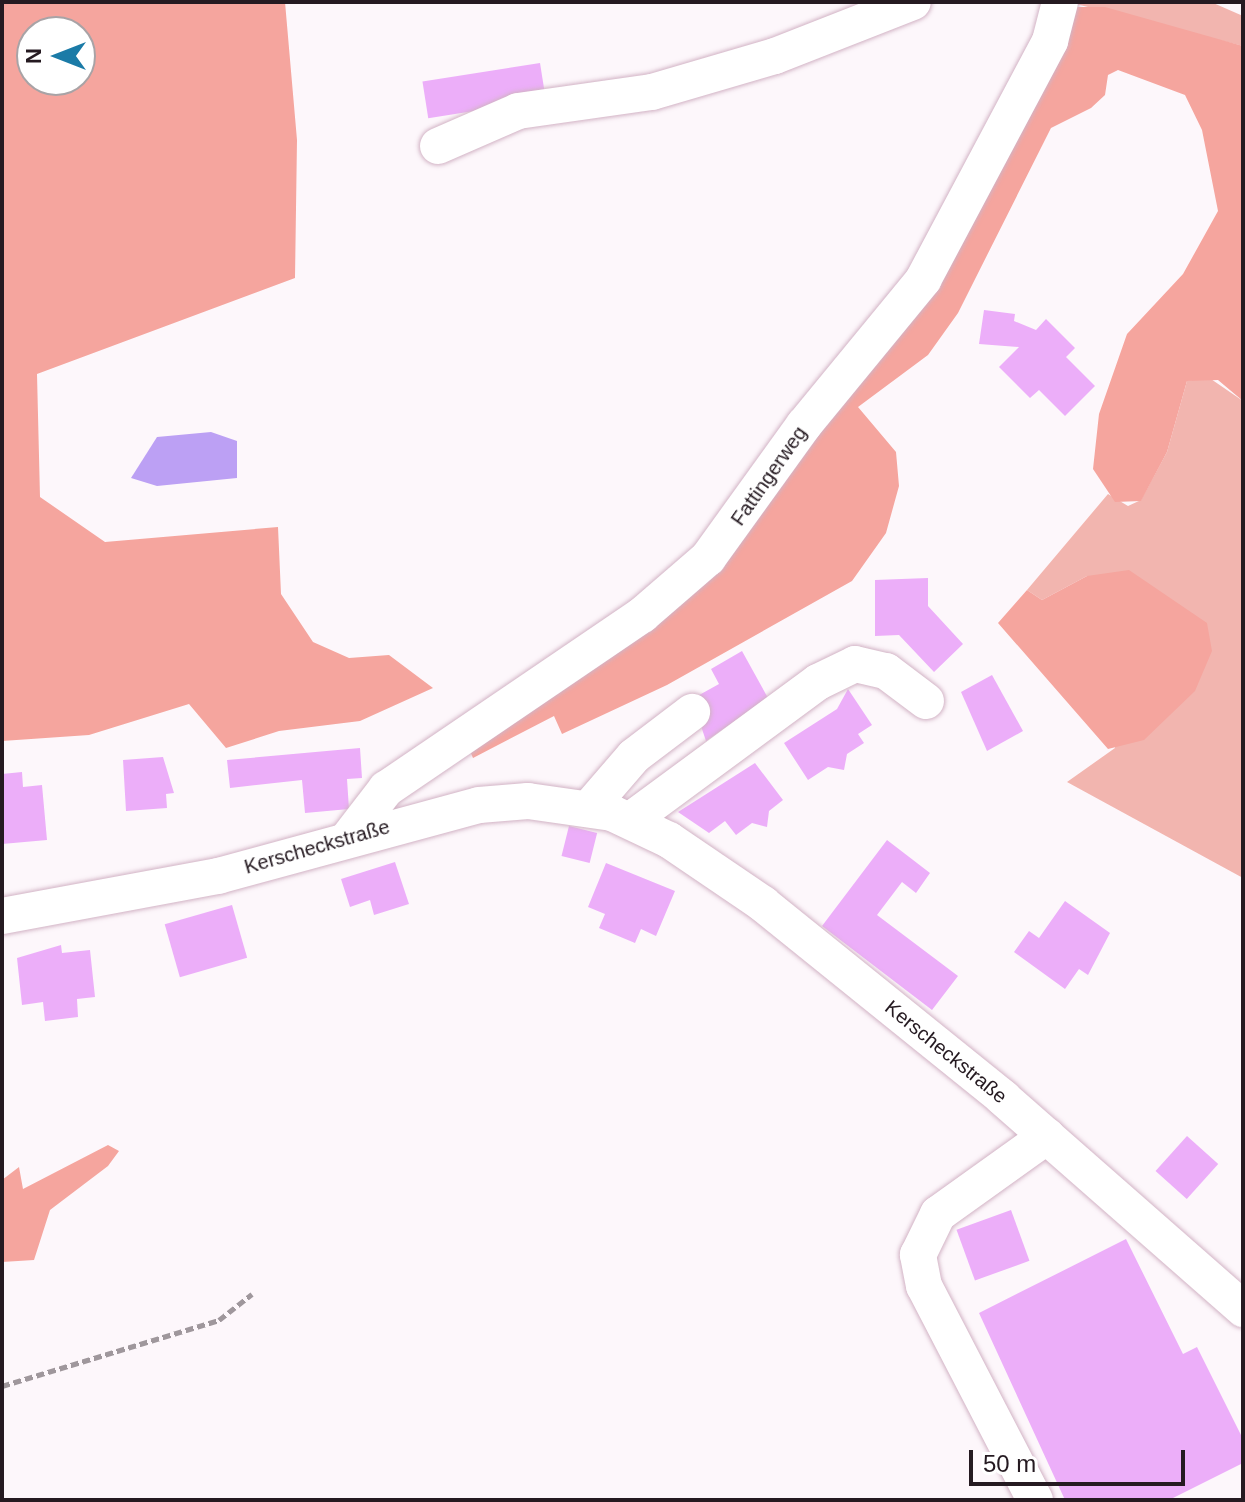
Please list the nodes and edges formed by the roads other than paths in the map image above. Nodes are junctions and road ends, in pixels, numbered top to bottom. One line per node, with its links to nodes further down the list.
1 (913, 2): 3 (street)
2 (1060, 2): 8 (street, Fattingerweg)
3 (438, 146)
4 (926, 701): 7 (street)
5 (692, 712): 6 (street)
6 (590, 807): 7 (street, Kerscheckstraße); 8 (street, Kerscheckstraße)
7 (632, 819): 10 (street, Kerscheckstraße)
8 (349, 837): 9 (street, Kerscheckstraße)
9 (2, 916)
10 (1047, 1136): 11 (street, Kerscheckstraße); 12 (street)
11 (1243, 1309)
12 (1035, 1500)

